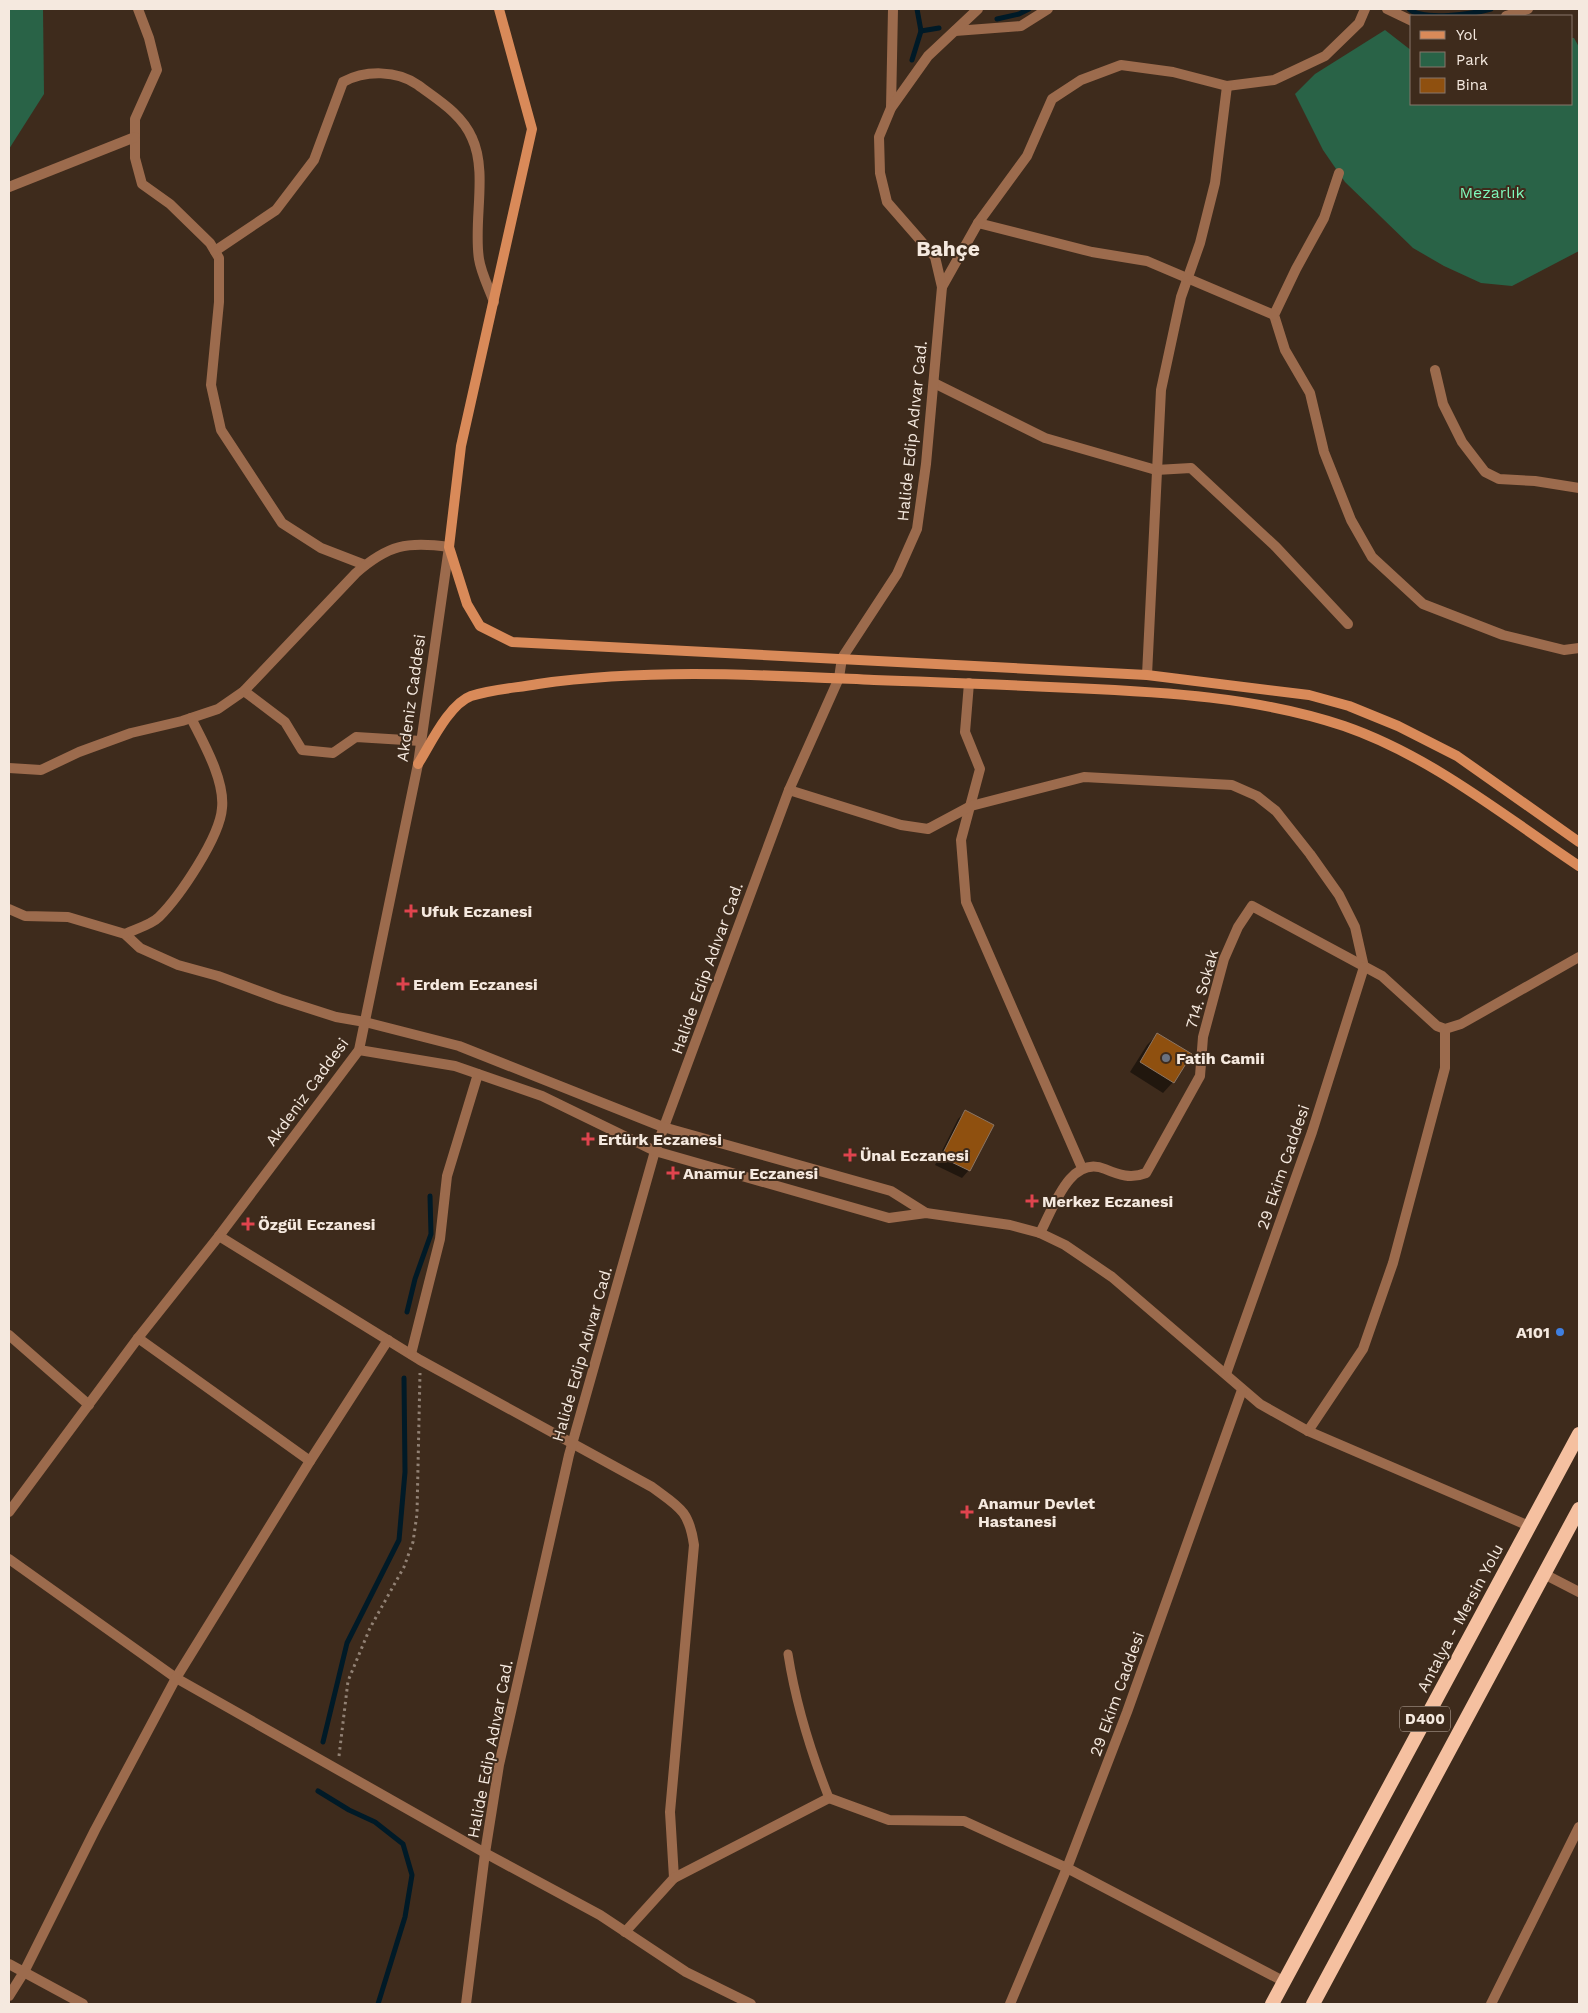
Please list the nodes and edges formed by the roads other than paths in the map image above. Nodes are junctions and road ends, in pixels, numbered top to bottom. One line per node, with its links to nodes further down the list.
1 (138, 9): 14 (street)
2 (499, 9): 21 (main road)
3 (893, 9): 13 (street)
4 (978, 9): 11 (street, Halide Edip Adıvar Cad.)
5 (1048, 9): 11 (street)
6 (1365, 9): 12 (street)
7 (1387, 9): 10 (street)
8 (1528, 9): 9 (street)
9 (1509, 15)
10 (1410, 20)
11 (955, 31): 13 (street, Halide Edip Adıvar Cad.)
12 (1227, 86): 17 (street); 19 (street)
13 (892, 108): 20 (street, Halide Edip Adıvar Cad.)
14 (135, 137): 16 (street); 18 (street)
15 (1339, 173): 22 (street)
16 (9, 187)
17 (978, 223): 19 (street); 20 (street)
18 (215, 251): 21 (street); 28 (street)
19 (1188, 277): 22 (street); 25 (street)
20 (942, 287): 24 (street, Halide Edip Adıvar Cad.)
21 (494, 302): 27 (main road)
22 (1274, 315): 30 (street)
23 (1435, 370): 26 (street)
24 (934, 383): 25 (street); 31 (street, Halide Edip Adıvar Cad.)
25 (1156, 470): 29 (street); 32 (street)
26 (1579, 488)
27 (449, 547): 28 (street); 31 (main road); 37 (street, Akdeniz Caddesi)
28 (365, 565): 35 (street)
29 (1348, 624)
30 (1579, 648)
31 (842, 658): 32 (main road); 33 (street, Halide Edip Adıvar Cad.)
32 (1147, 675): 42 (main road)
33 (839, 678): 34 (main road); 38 (main road); 40 (street, Halide Edip Adıvar Cad.)
34 (969, 683): 41 (street); 43 (main road)
35 (244, 691): 36 (street); 37 (street)
36 (191, 718): 39 (street); 45 (street)
37 (421, 741): 38 (street, Akdeniz Caddesi)
38 (418, 764): 48 (street, Akdeniz Caddesi)
39 (9, 768)
40 (789, 790): 41 (street); 52 (street, Halide Edip Adıvar Cad.)
41 (971, 806): 47 (street); 54 (street)
42 (1579, 842)
43 (1579, 866)
44 (9, 909): 45 (street)
45 (125, 934): 48 (street)
46 (1579, 957): 49 (street)
47 (1364, 967): 49 (street); 54 (street, 714. Sokak); 62 (street, 29 Ekim Caddesi)
48 (365, 1022): 50 (street, Akdeniz Caddesi); 52 (street)
49 (1445, 1028): 65 (street)
50 (359, 1050): 51 (street); 57 (street, Akdeniz Caddesi)
51 (478, 1074): 53 (street); 61 (street)
52 (663, 1127): 53 (street, Halide Edip Adıvar Cad.); 55 (street)
53 (655, 1151): 55 (street); 67 (street, Halide Edip Adıvar Cad.)
54 (1082, 1168): 56 (street)
55 (926, 1213): 56 (street)
56 (1040, 1233): 62 (street)
57 (219, 1236): 59 (street, Akdeniz Caddesi); 60 (street)
58 (9, 1335): 64 (street)
59 (138, 1338): 64 (street, Akdeniz Caddesi); 68 (street)
60 (388, 1340): 61 (street); 68 (street)
61 (411, 1354): 67 (street)
62 (1226, 1374): 63 (street)
63 (1242, 1390): 65 (street); 80 (street, 29 Ekim Caddesi)
64 (89, 1405): 70 (street, Akdeniz Caddesi)
65 (1308, 1431): 71 (street)
66 (1579, 1434): 71 (highway, Antalya - Mersin Yolu / D400)
67 (572, 1444): 79 (street, Halide Edip Adıvar Cad.); 81 (street)
68 (310, 1461): 76 (street)
69 (1579, 1509): 73 (highway, D400)
70 (9, 1512)
71 (1529, 1526): 85 (highway, Antalya - Mersin Yolu / D400)
72 (9, 1559): 76 (street)
73 (1544, 1574): 74 (street); 92 (highway, D400)
74 (1579, 1592)
75 (788, 1654): 77 (lane)
76 (176, 1678): 79 (street); 84 (street)
77 (829, 1798): 80 (street); 81 (street)
78 (1579, 1827): 93 (street)
79 (484, 1853): 82 (street); 88 (street, Halide Edip Adıvar Cad.)
80 (1067, 1868): 85 (street); 90 (street, 29 Ekim Caddesi)
81 (674, 1878): 82 (street)
82 (625, 1932): 89 (street)
83 (9, 1964): 84 (street)
84 (24, 1972): 86 (street); 87 (street)
85 (1283, 1981): 91 (highway, Antalya - Mersin Yolu / D400)
86 (9, 1996)
87 (83, 2004)
88 (466, 2004)
89 (751, 2004)
90 (1010, 2004)
91 (1272, 2004)
92 (1313, 2004)
93 (1491, 2004)

